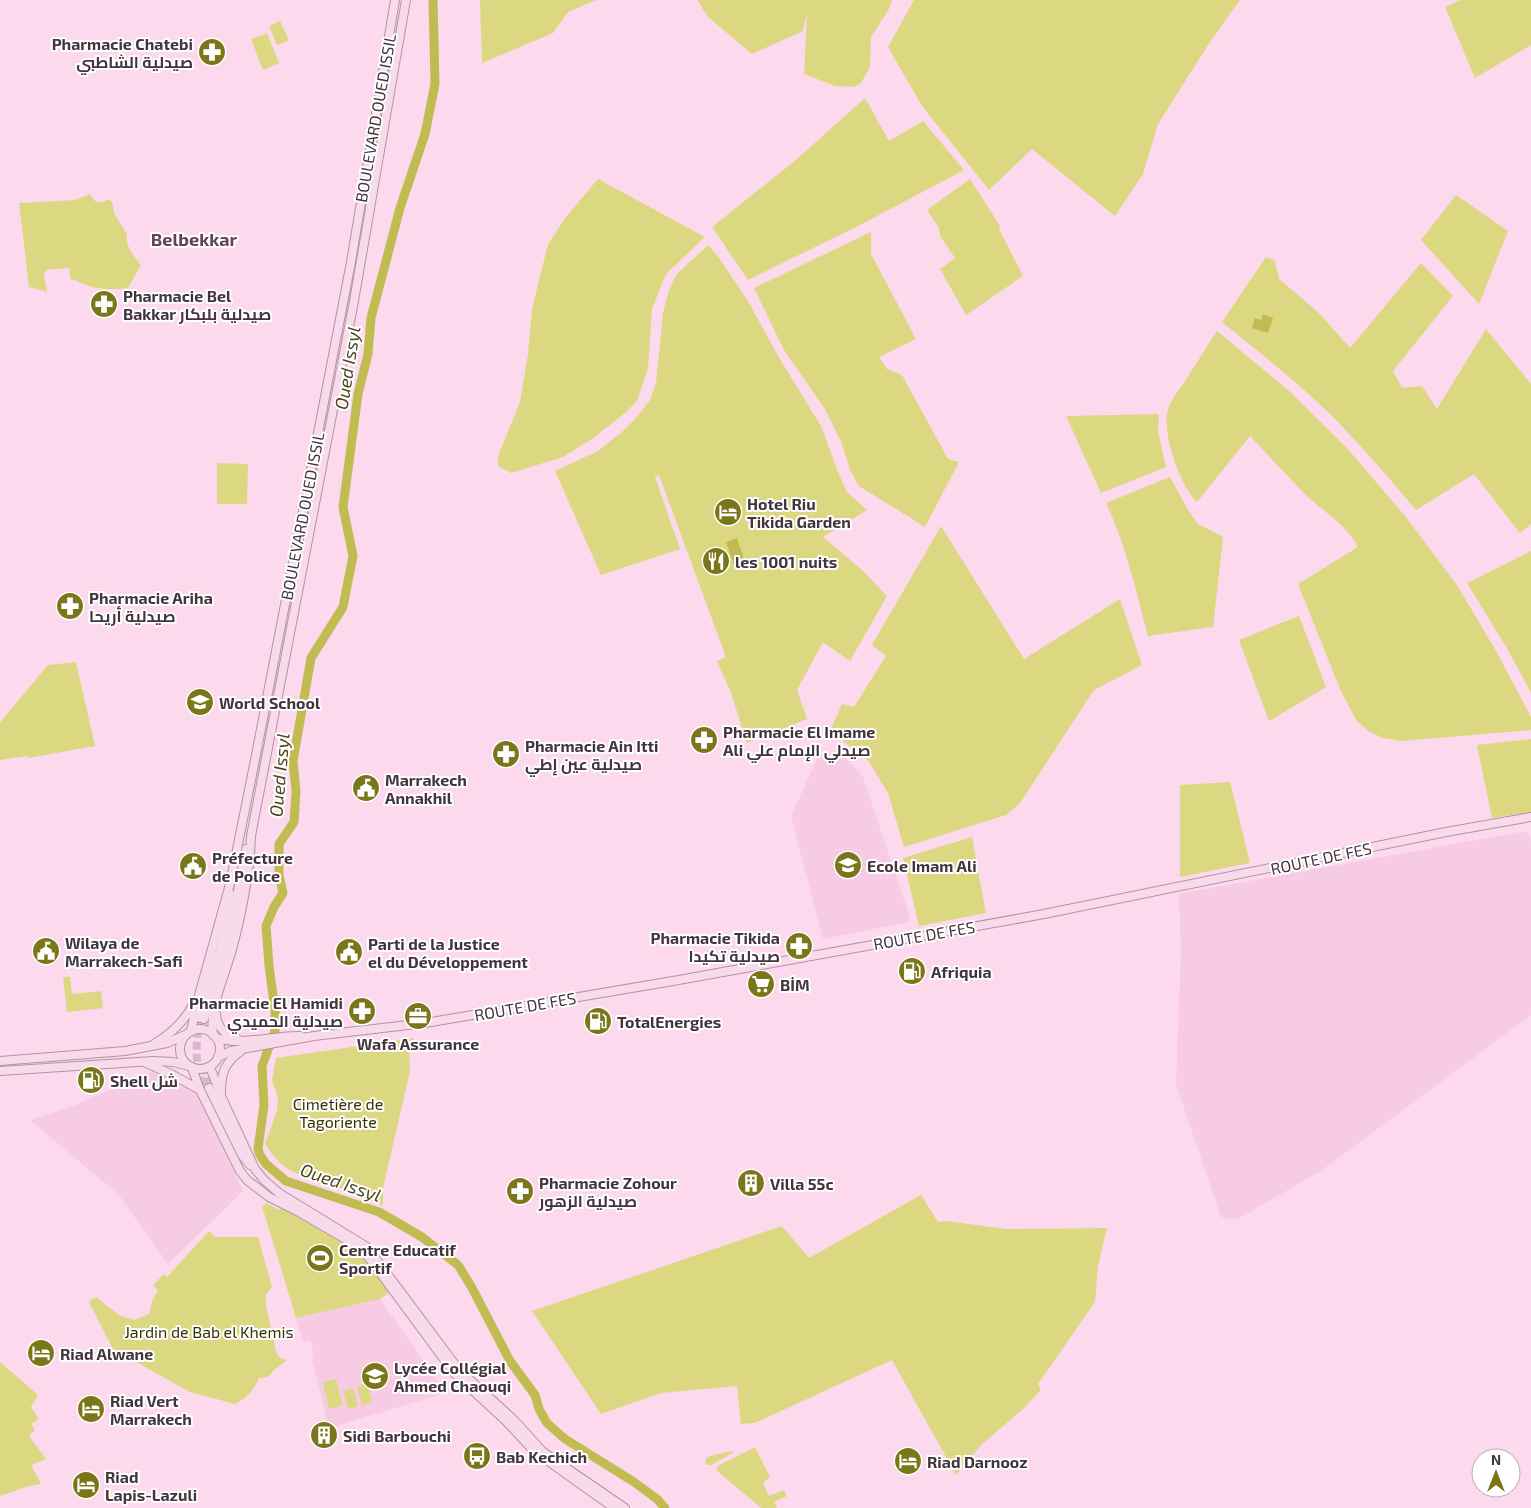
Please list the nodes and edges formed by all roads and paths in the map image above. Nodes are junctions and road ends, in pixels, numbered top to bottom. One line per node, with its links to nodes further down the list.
1 (395, 0): 5 (main road, BOULEVARD OUED ISSIL)
2 (406, 0): 4 (main road, BOULEVARD OUED ISSIL)
3 (1531, 817): 10 (main road, ROUTE DE FES)
4 (251, 836): 5 (main road, BOULEVARD OUED ISSIL); 7 (main road, BOULEVARD OUED ISSIL)
5 (230, 884): 6 (main road, BOULEVARD OUED ISSIL)
6 (199, 995): 8 (main road, BOULEVARD OUED ISSIL); 11 (main road)
7 (215, 1006): 9 (main road, BOULEVARD OUED ISSIL); 10 (main road)
8 (188, 1033): 9 (main road); 11 (main road); 16 (main road)
9 (215, 1037): 10 (main road, ROUTE DE FES); 12 (main road)
10 (244, 1044): 12 (main road, ROUTE DE FES); 19 (main road)
11 (147, 1048): 13 (main road)
12 (218, 1057): 15 (main road)
13 (0, 1061)
14 (143, 1061): 16 (main road); 17 (main road); 18 (main road)
15 (210, 1066): 16 (main road); 19 (main road)
16 (191, 1067): 18 (main road)
17 (0, 1071)
18 (204, 1089): 20 (main road); 21 (main road)
19 (221, 1096): 20 (main road)
20 (255, 1169): 22 (main road)
21 (614, 1508)
22 (624, 1508)

